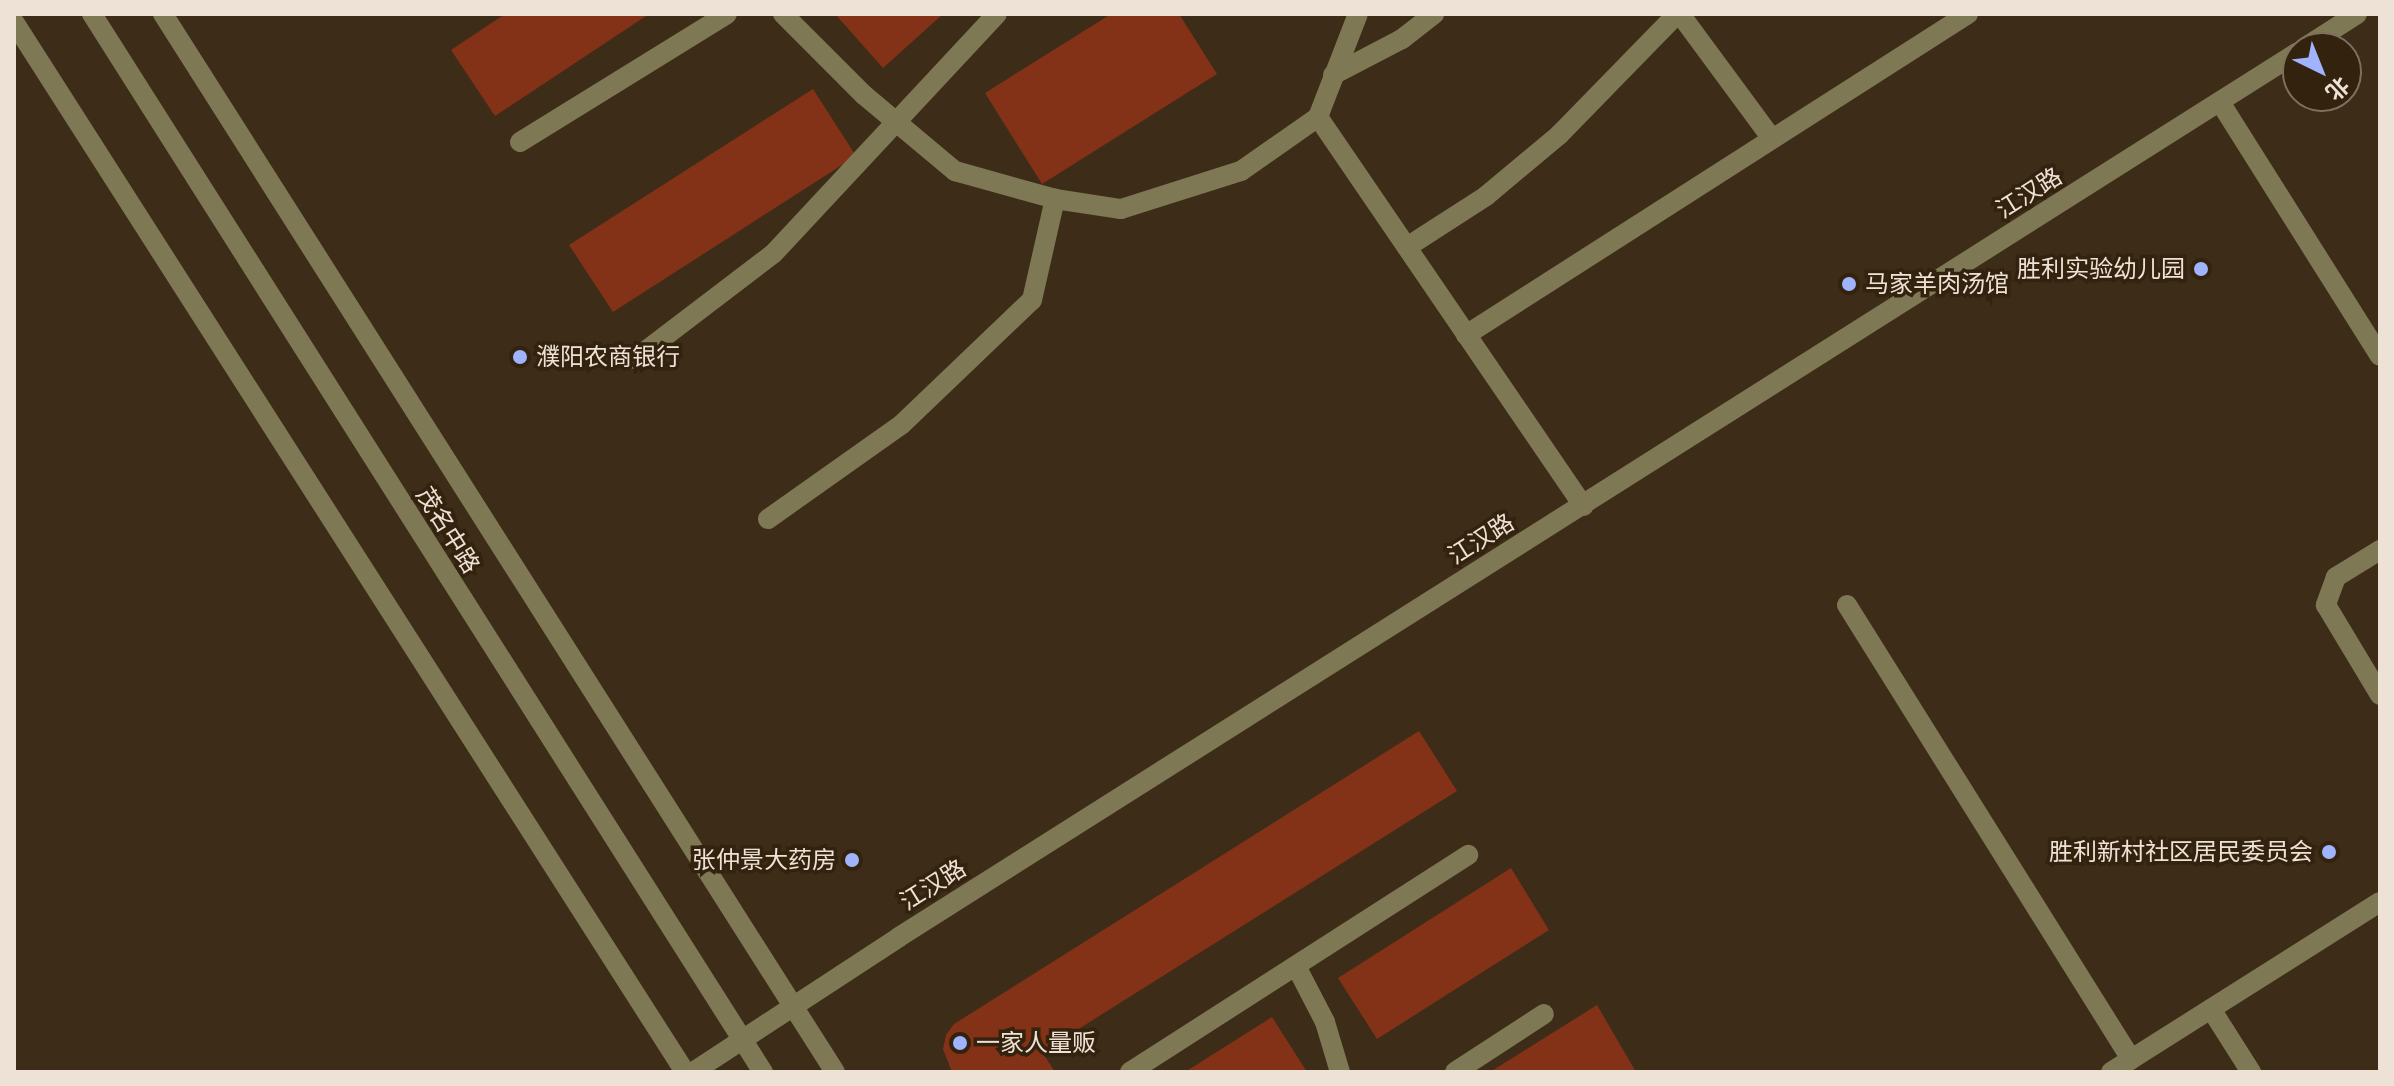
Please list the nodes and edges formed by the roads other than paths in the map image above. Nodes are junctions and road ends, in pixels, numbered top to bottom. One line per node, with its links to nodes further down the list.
1 (92, 14): 36 (street, 茂名中路)
2 (163, 14): 33 (street)
3 (727, 14): 19 (street)
4 (783, 14): 17 (street)
5 (997, 14): 17 (street)
6 (1358, 14): 14 (street)
7 (1434, 14): 14 (street)
8 (1678, 14): 18 (street); 21 (street)
9 (1968, 14): 18 (street)
10 (2357, 14): 12 (street)
11 (14, 22): 38 (street)
12 (2329, 32)
13 (2282, 62): 15 (street, 江汉路)
14 (1333, 75): 16 (street)
15 (2220, 102): 23 (street); 25 (street, 江汉路)
16 (1318, 117): 20 (street); 21 (street)
17 (896, 122): 20 (street); 24 (street)
18 (1772, 139): 22 (street)
19 (520, 142)
20 (1055, 199): 26 (street)
21 (1407, 247): 22 (street)
22 (1466, 335): 25 (street)
23 (2380, 356)
24 (635, 359)
25 (1583, 506): 33 (street, 江汉路)
26 (768, 519)
27 (2380, 550): 29 (street)
28 (1847, 605): 37 (street)
29 (2380, 695)
30 (1468, 855): 32 (street)
31 (2380, 902): 34 (street)
32 (1296, 966): 42 (street); 43 (street)
33 (793, 1006): 36 (street, 江汉路); 41 (street)
34 (2211, 1009): 37 (street); 46 (street)
35 (1544, 1014): 44 (street)
36 (743, 1040): 39 (street, 江汉路); 40 (street, 茂名中路)
37 (2131, 1059): 45 (street)
38 (685, 1072)
39 (693, 1072)
40 (763, 1072)
41 (835, 1072)
42 (1130, 1072)
43 (1340, 1072)
44 (1455, 1072)
45 (2111, 1072)
46 (2251, 1072)

